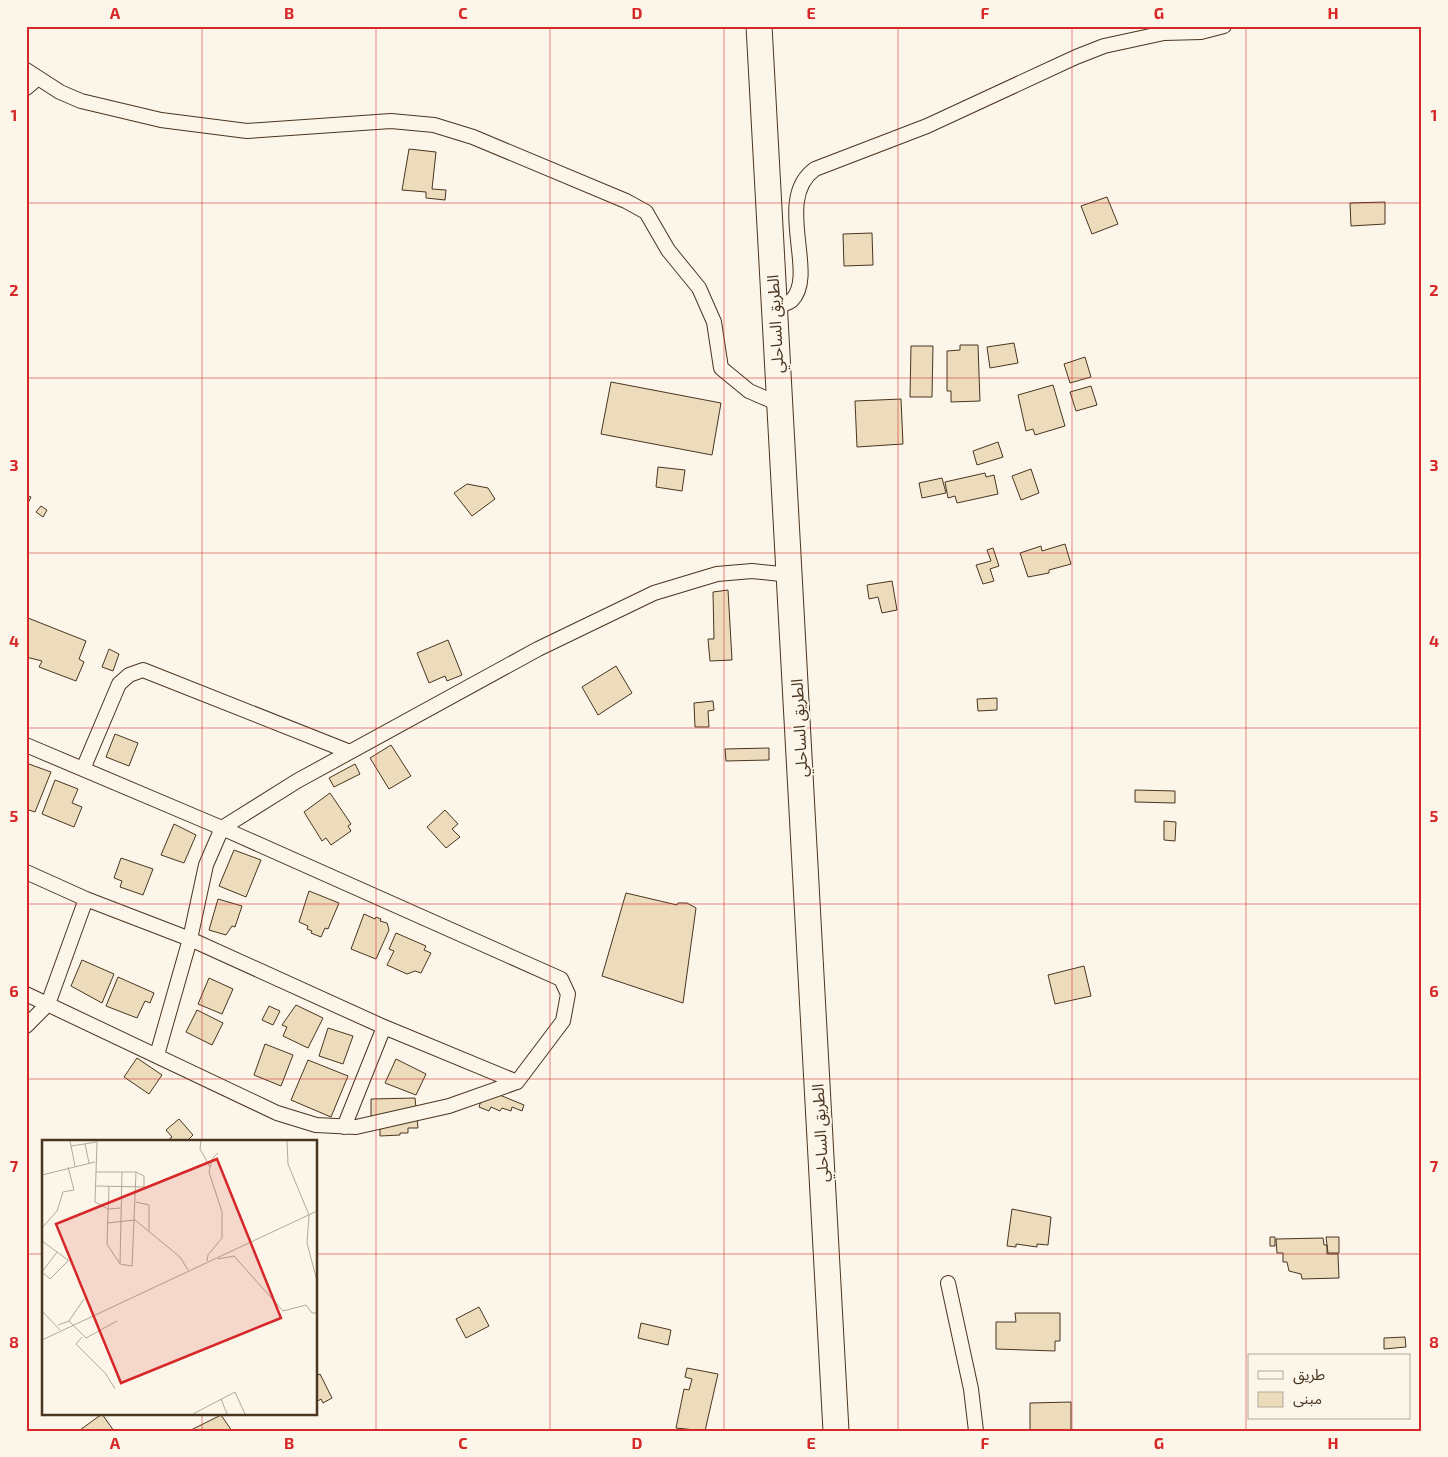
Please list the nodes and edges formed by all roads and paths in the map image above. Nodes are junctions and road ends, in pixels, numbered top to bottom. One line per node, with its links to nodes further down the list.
1 (759, 26): 6 (highway, الطريق الساحلي)
2 (1224, 26): 6 (street)
3 (26, 70): 4 (street)
4 (38, 78): 5 (street); 7 (street)
5 (26, 88)
6 (774, 307): 7 (highway, الطريق الساحلي)
7 (780, 404): 8 (highway, الطريق الساحلي)
8 (790, 575): 10 (street); 24 (highway, الطريق الساحلي)
9 (26, 745): 11 (street)
10 (350, 752): 11 (street); 12 (street)
11 (83, 769): 12 (street)
12 (222, 828): 15 (street); 21 (street)
13 (26, 872): 14 (street)
14 (86, 899): 15 (street); 17 (street)
15 (190, 939): 19 (street); 20 (street)
16 (26, 994): 17 (street)
17 (48, 1004): 18 (street); 20 (street)
18 (26, 1026)
19 (384, 1027): 21 (street); 22 (street)
20 (157, 1055): 22 (street)
21 (517, 1082): 22 (street)
22 (344, 1127)
23 (948, 1283): 25 (street)
24 (836, 1431)
25 (976, 1431)

